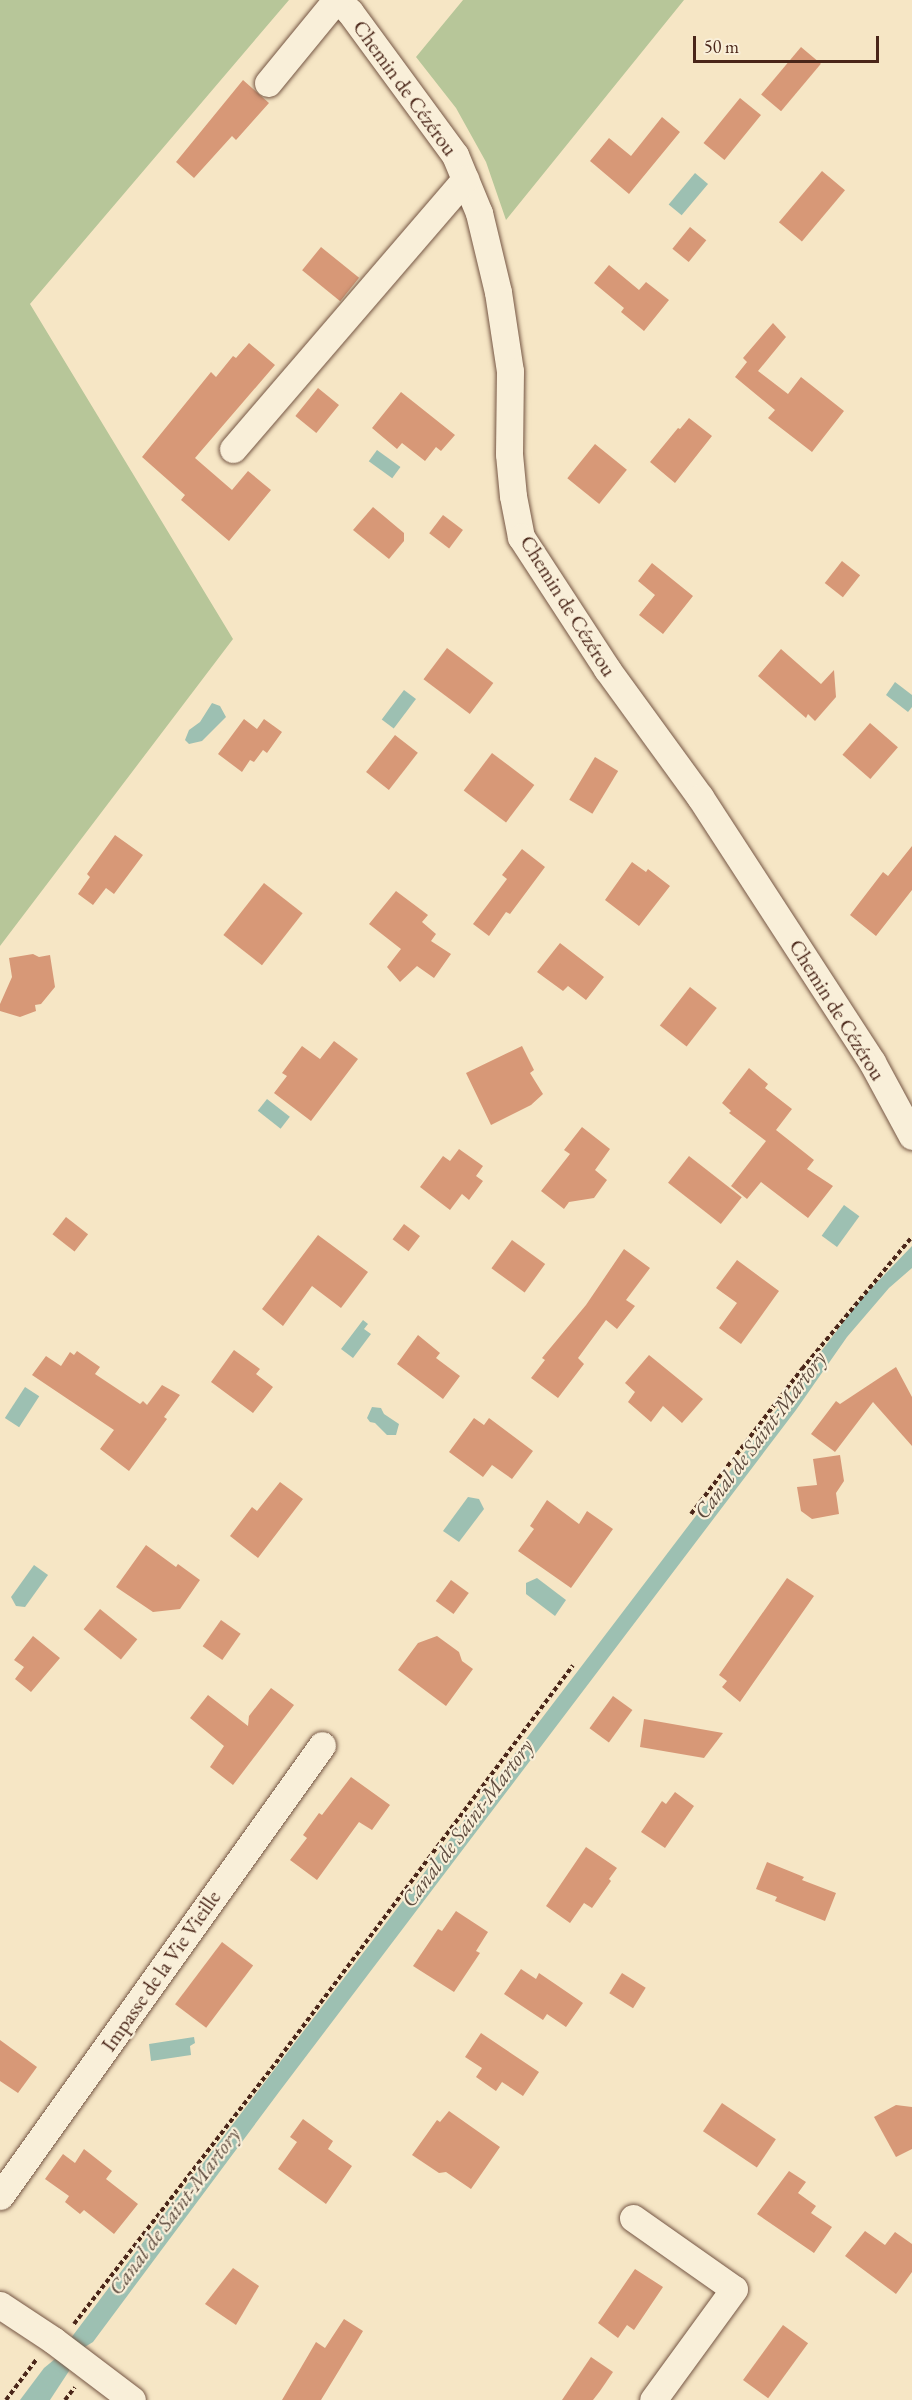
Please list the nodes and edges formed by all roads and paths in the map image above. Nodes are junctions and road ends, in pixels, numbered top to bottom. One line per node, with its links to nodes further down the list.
1 (337, 0): 2 (street); 3 (street, Chemin de Cézérou)
2 (268, 84)
3 (465, 179): 4 (street); 5 (street, Chemin de Cézérou)
4 (233, 449)
5 (912, 1136)
6 (912, 1237): 7 (path)
7 (691, 1514)
8 (573, 1666): 13 (path)
9 (322, 1745): 10 (street, Impasse de la Vie Vieille)
10 (0, 2196)
11 (633, 2218): 16 (street)
12 (0, 2305): 13 (street)
13 (64, 2348): 14 (path); 15 (street)
14 (6, 2400)
15 (132, 2400)
16 (653, 2400)

